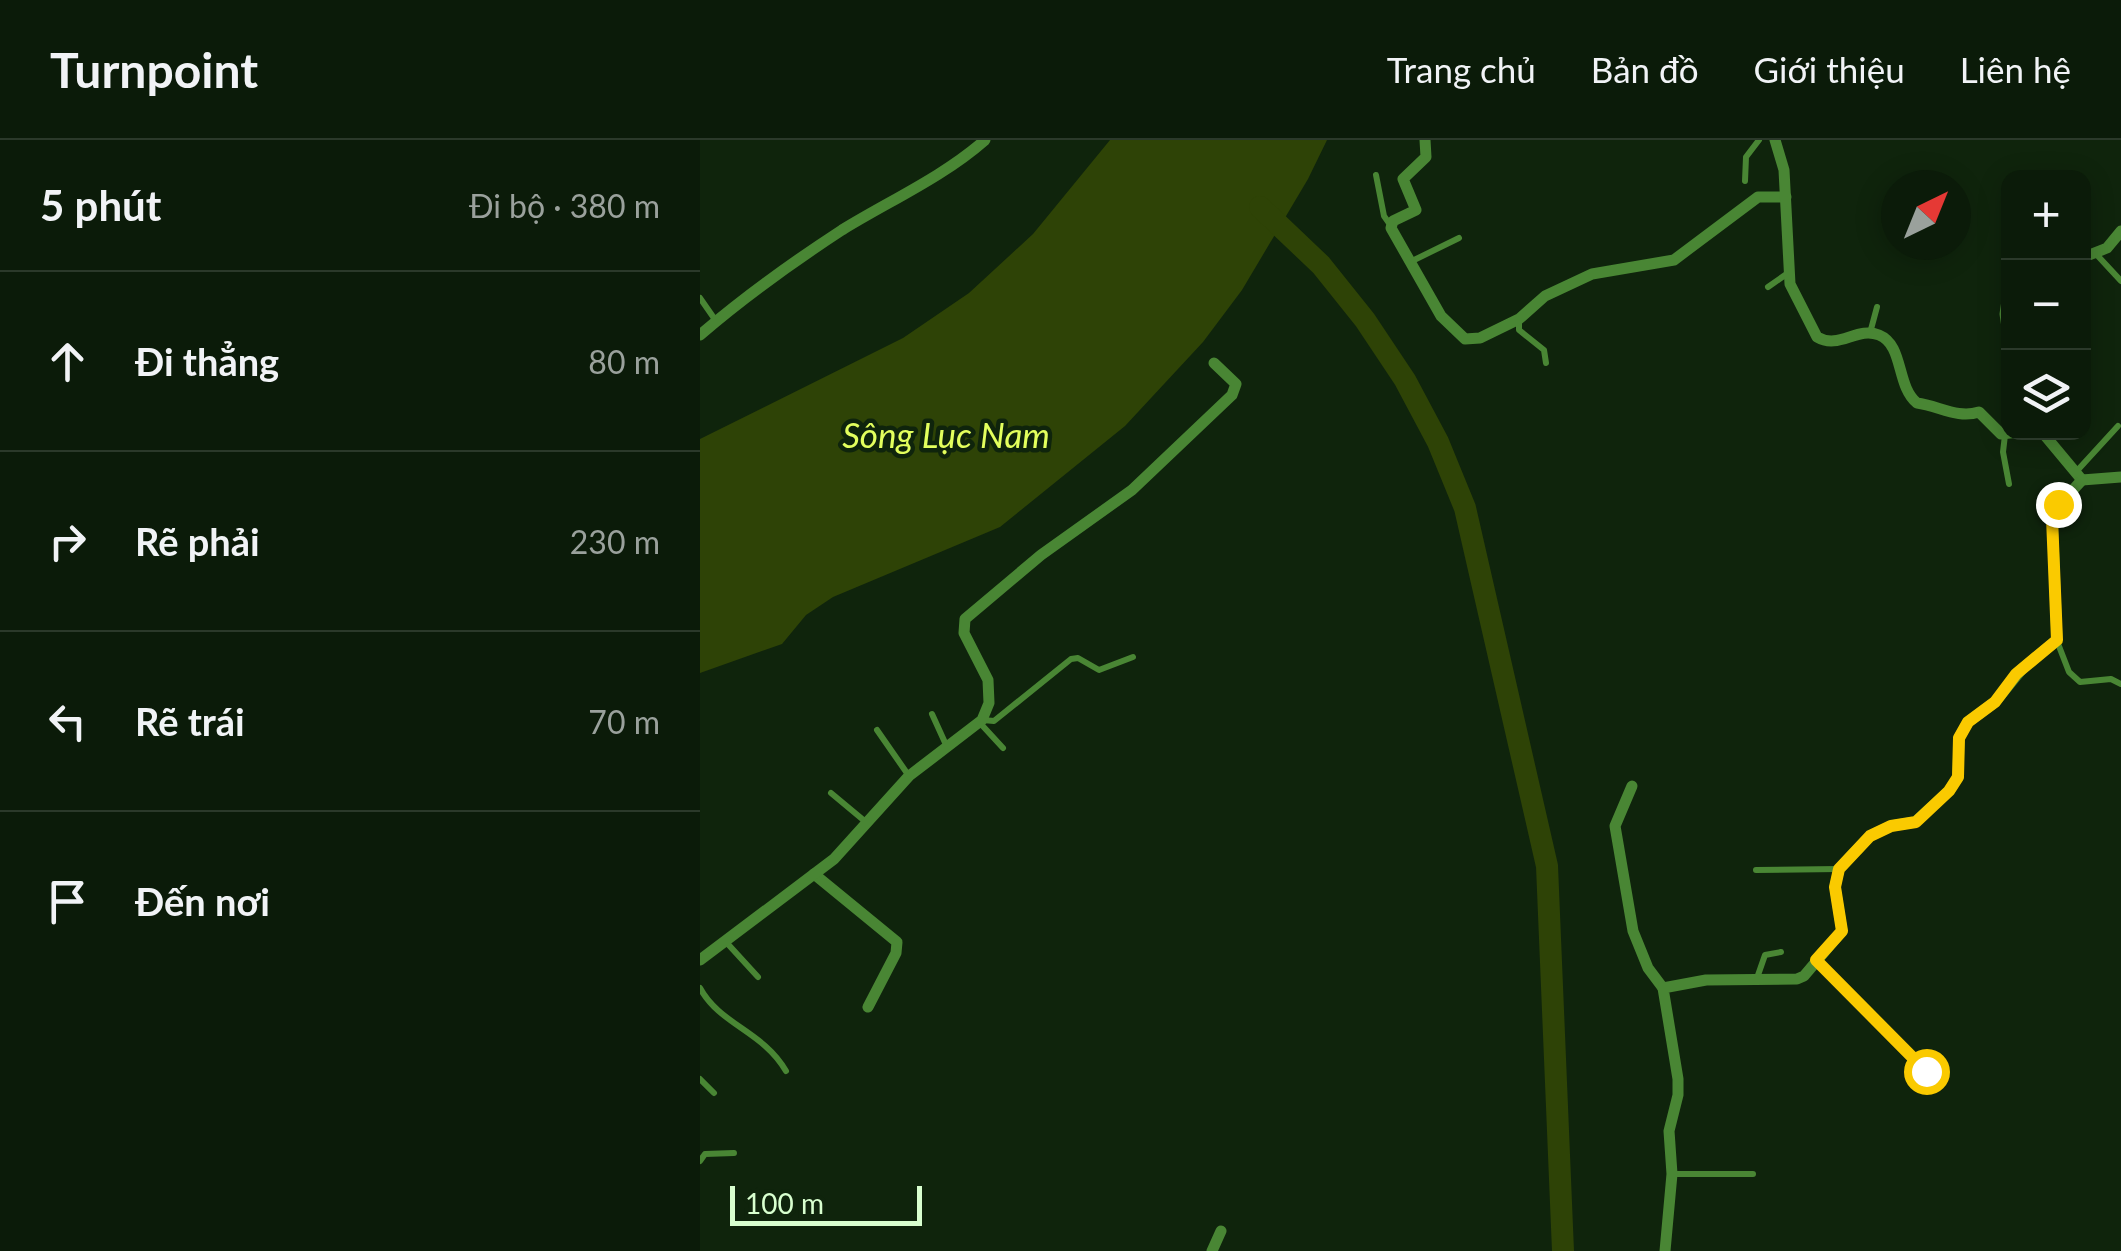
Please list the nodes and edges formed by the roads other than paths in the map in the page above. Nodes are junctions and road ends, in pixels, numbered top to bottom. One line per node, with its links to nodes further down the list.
1 (985, 140): 20 (street)
2 (1425, 140): 8 (street)
3 (1760, 140): 6 (lane)
4 (1775, 140): 7 (street)
5 (1376, 175): 8 (lane)
6 (1745, 182)
7 (1786, 197): 14 (street); 19 (street)
8 (1391, 226): 13 (street)
9 (2121, 231): 11 (street)
10 (1459, 238): 13 (lane)
11 (2091, 256)
12 (2091, 257): 15 (lane)
13 (1408, 262): 19 (street)
14 (1789, 272): 16 (lane); 21 (street)
15 (2121, 281)
16 (1768, 287)
17 (700, 298): 20 (lane)
18 (1877, 308): 21 (lane)
19 (1519, 320): 24 (lane)
20 (716, 321): 22 (street)
21 (1870, 333): 26 (street)
22 (700, 336)
23 (1214, 363): 36 (street)
24 (1546, 363)
25 (2118, 426): 29 (lane)
26 (2001, 431)
27 (2004, 440): 31 (lane)
28 (2048, 440): 29 (street)
29 (2078, 477): 30 (street); 32 (street)
30 (2121, 477)
31 (2009, 484)
32 (2057, 640): 34 (lane); 44 (street)
33 (1133, 656): 36 (lane)
34 (2121, 684)
35 (932, 714): 38 (lane)
36 (981, 721): 38 (street); 39 (lane)
37 (877, 730): 40 (lane)
38 (947, 746): 40 (street)
39 (1003, 748)
40 (908, 776): 43 (street)
41 (1632, 786): 54 (street)
42 (830, 793): 43 (lane)
43 (868, 823): 46 (street)
44 (1839, 869): 45 (lane); 50 (street)
45 (1756, 870)
46 (814, 874): 47 (street); 55 (street)
47 (725, 941): 49 (street); 51 (lane)
48 (1781, 952): 52 (lane)
49 (700, 960)
50 (1816, 960): 52 (street); 57 (lane)
51 (758, 977)
52 (1757, 979): 54 (street)
53 (700, 988): 56 (lane)
54 (1663, 988): 62 (street)
55 (868, 1007)
56 (786, 1071)
57 (1940, 1075)
58 (700, 1078): 59 (lane)
59 (714, 1093)
60 (734, 1153): 61 (lane)
61 (700, 1161)
62 (1672, 1174): 63 (lane); 66 (street)
63 (1753, 1174)
64 (1222, 1231): 65 (street)
65 (1212, 1251)
66 (1665, 1251)

